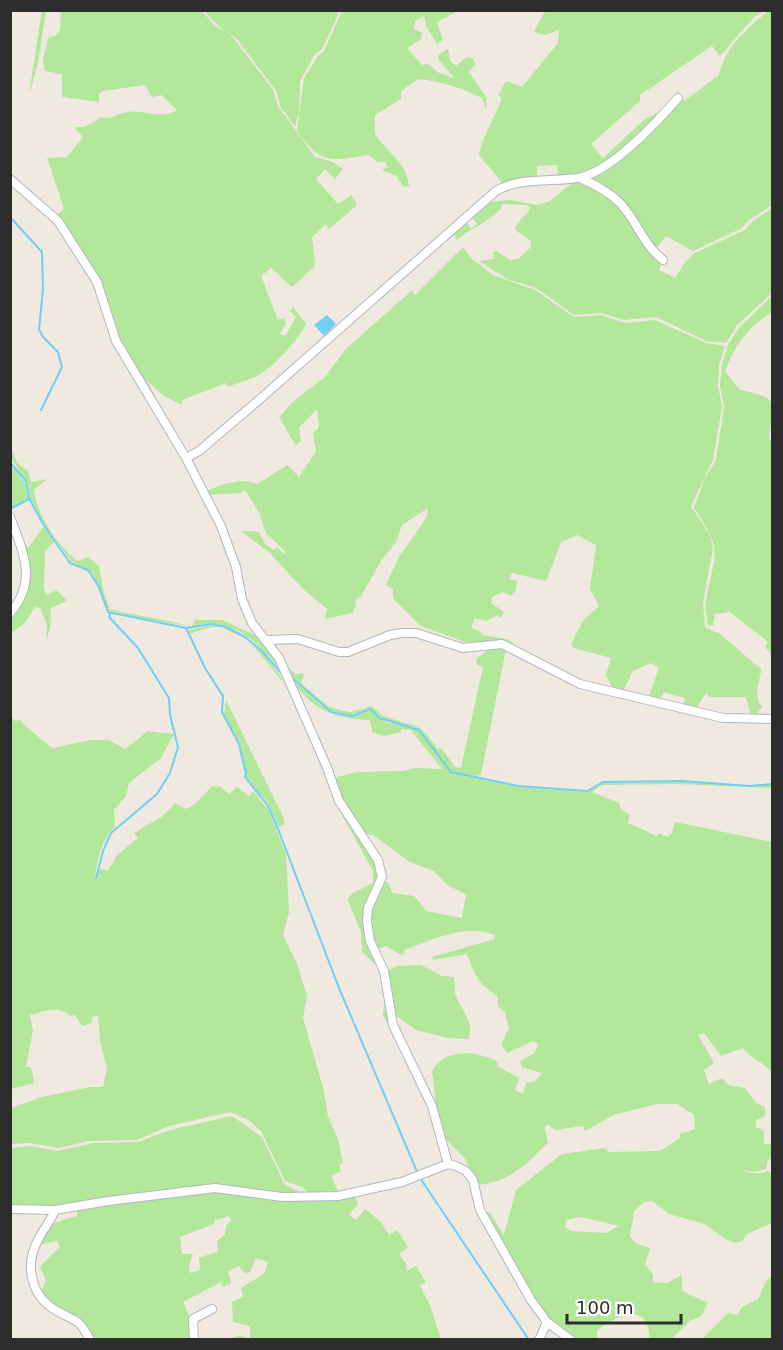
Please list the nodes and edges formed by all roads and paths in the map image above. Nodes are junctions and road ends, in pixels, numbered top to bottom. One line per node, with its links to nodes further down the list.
1 (678, 98): 2 (street)
2 (580, 178): 4 (street); 5 (street)
3 (10, 179): 5 (street)
4 (663, 260)
5 (186, 458): 8 (street)
6 (10, 517): 7 (street)
7 (10, 613)
8 (267, 640): 9 (street); 10 (street)
9 (772, 719)
10 (448, 1164): 12 (street); 14 (street)
11 (10, 1209): 12 (street)
12 (55, 1210): 15 (street)
13 (212, 1309): 16 (street)
14 (547, 1322): 17 (street); 18 (street)
15 (90, 1340)
16 (194, 1340)
17 (539, 1340)
18 (571, 1340)

